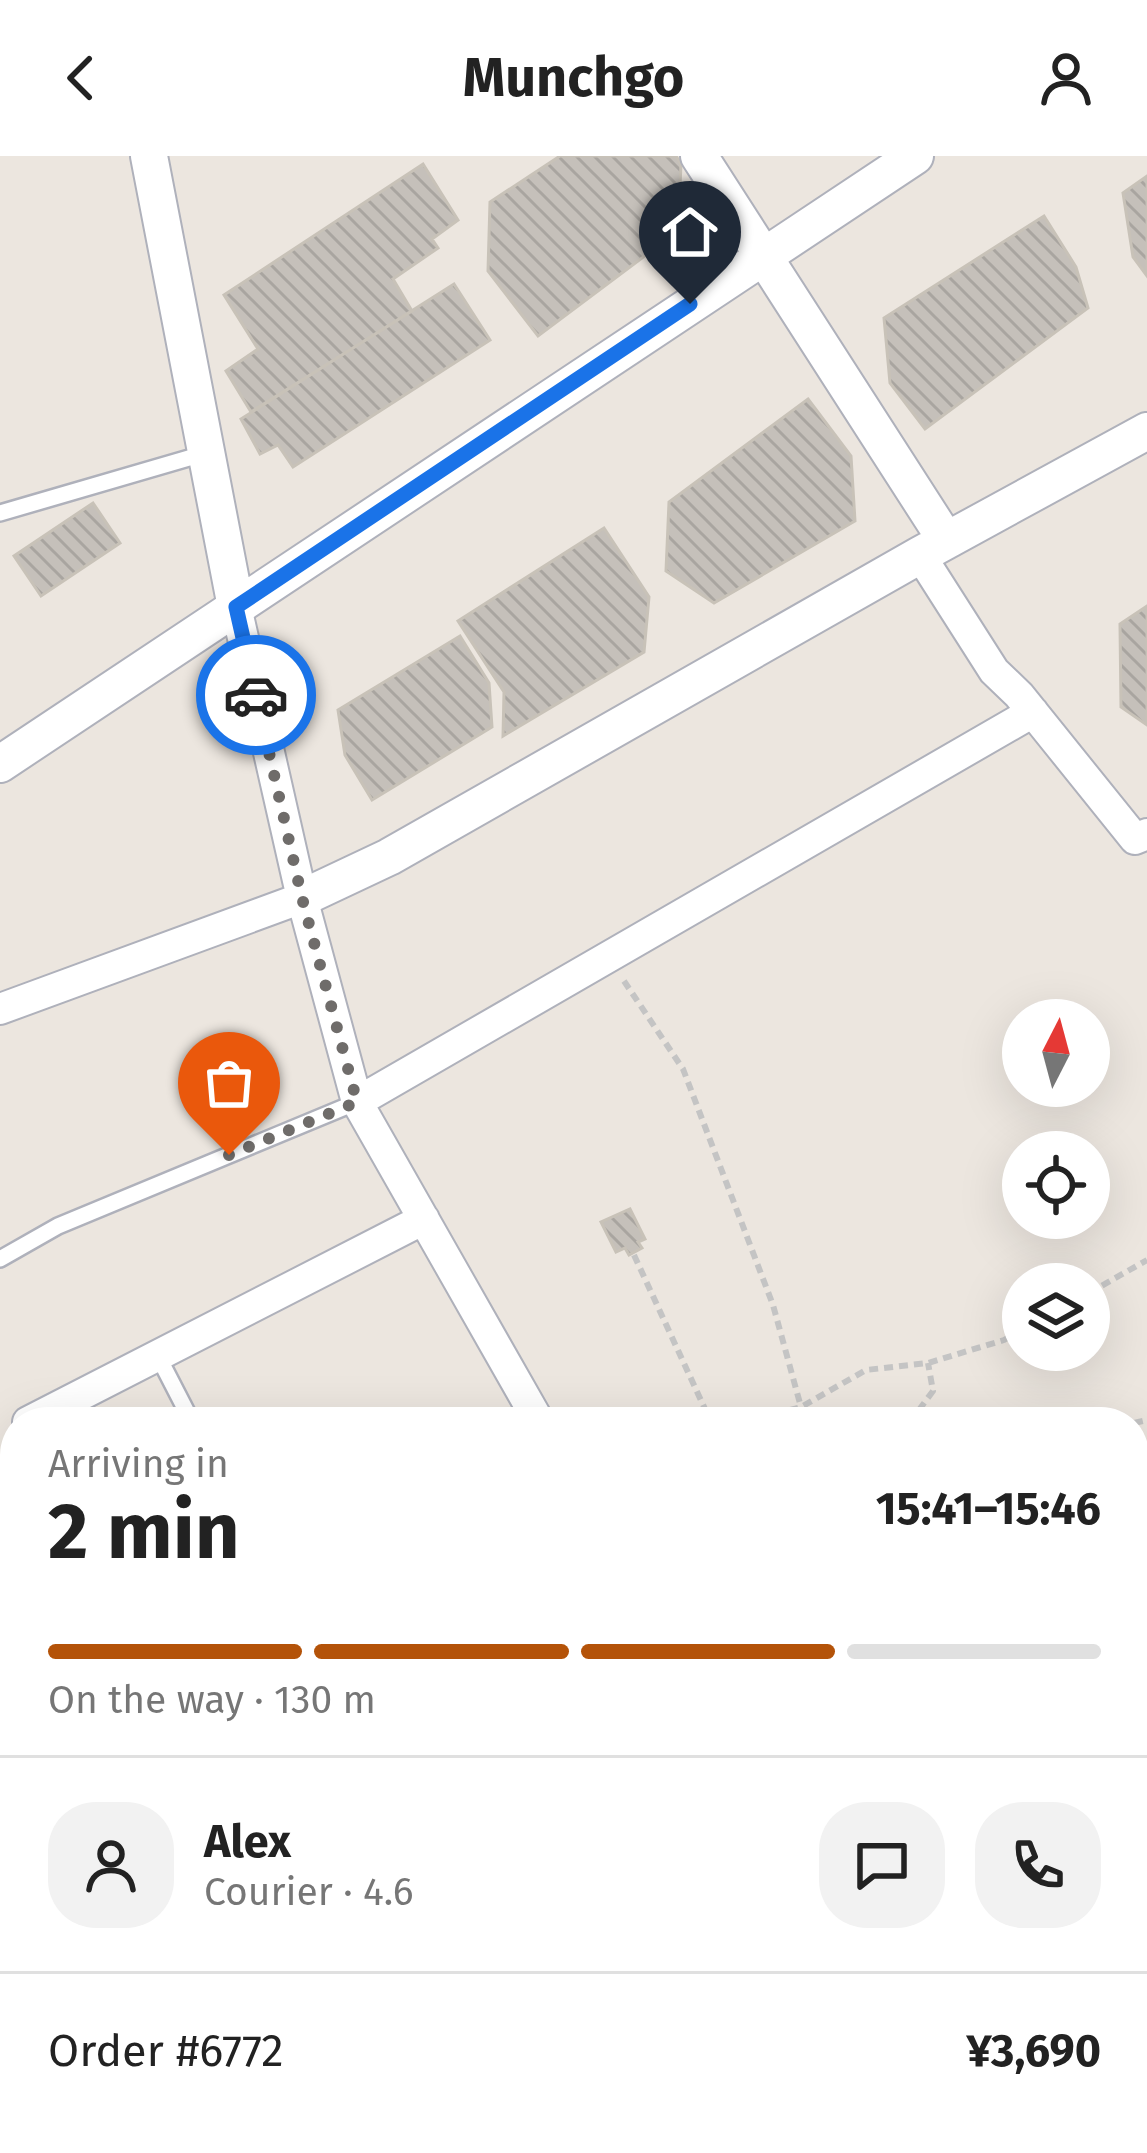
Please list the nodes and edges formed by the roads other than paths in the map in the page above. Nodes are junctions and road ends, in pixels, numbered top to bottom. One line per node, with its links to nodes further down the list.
1 (149, 156): 6 (street)
2 (699, 156): 4 (street)
3 (915, 156): 4 (street)
4 (765, 254): 8 (street); 9 (street)
5 (1147, 430): 8 (street)
6 (206, 453): 7 (lane); 9 (street)
7 (0, 513)
8 (933, 547): 10 (street); 13 (street)
9 (236, 607): 11 (street); 13 (street)
10 (1033, 712): 12 (street); 15 (street)
11 (0, 764)
12 (1147, 834)
13 (302, 898): 14 (street); 15 (street)
14 (0, 1009)
15 (357, 1102): 16 (street); 17 (lane)
16 (424, 1219): 18 (street); 21 (street)
17 (0, 1259)
18 (158, 1356): 19 (street); 20 (lane)
19 (58, 1407)
20 (184, 1407)
21 (531, 1407)

